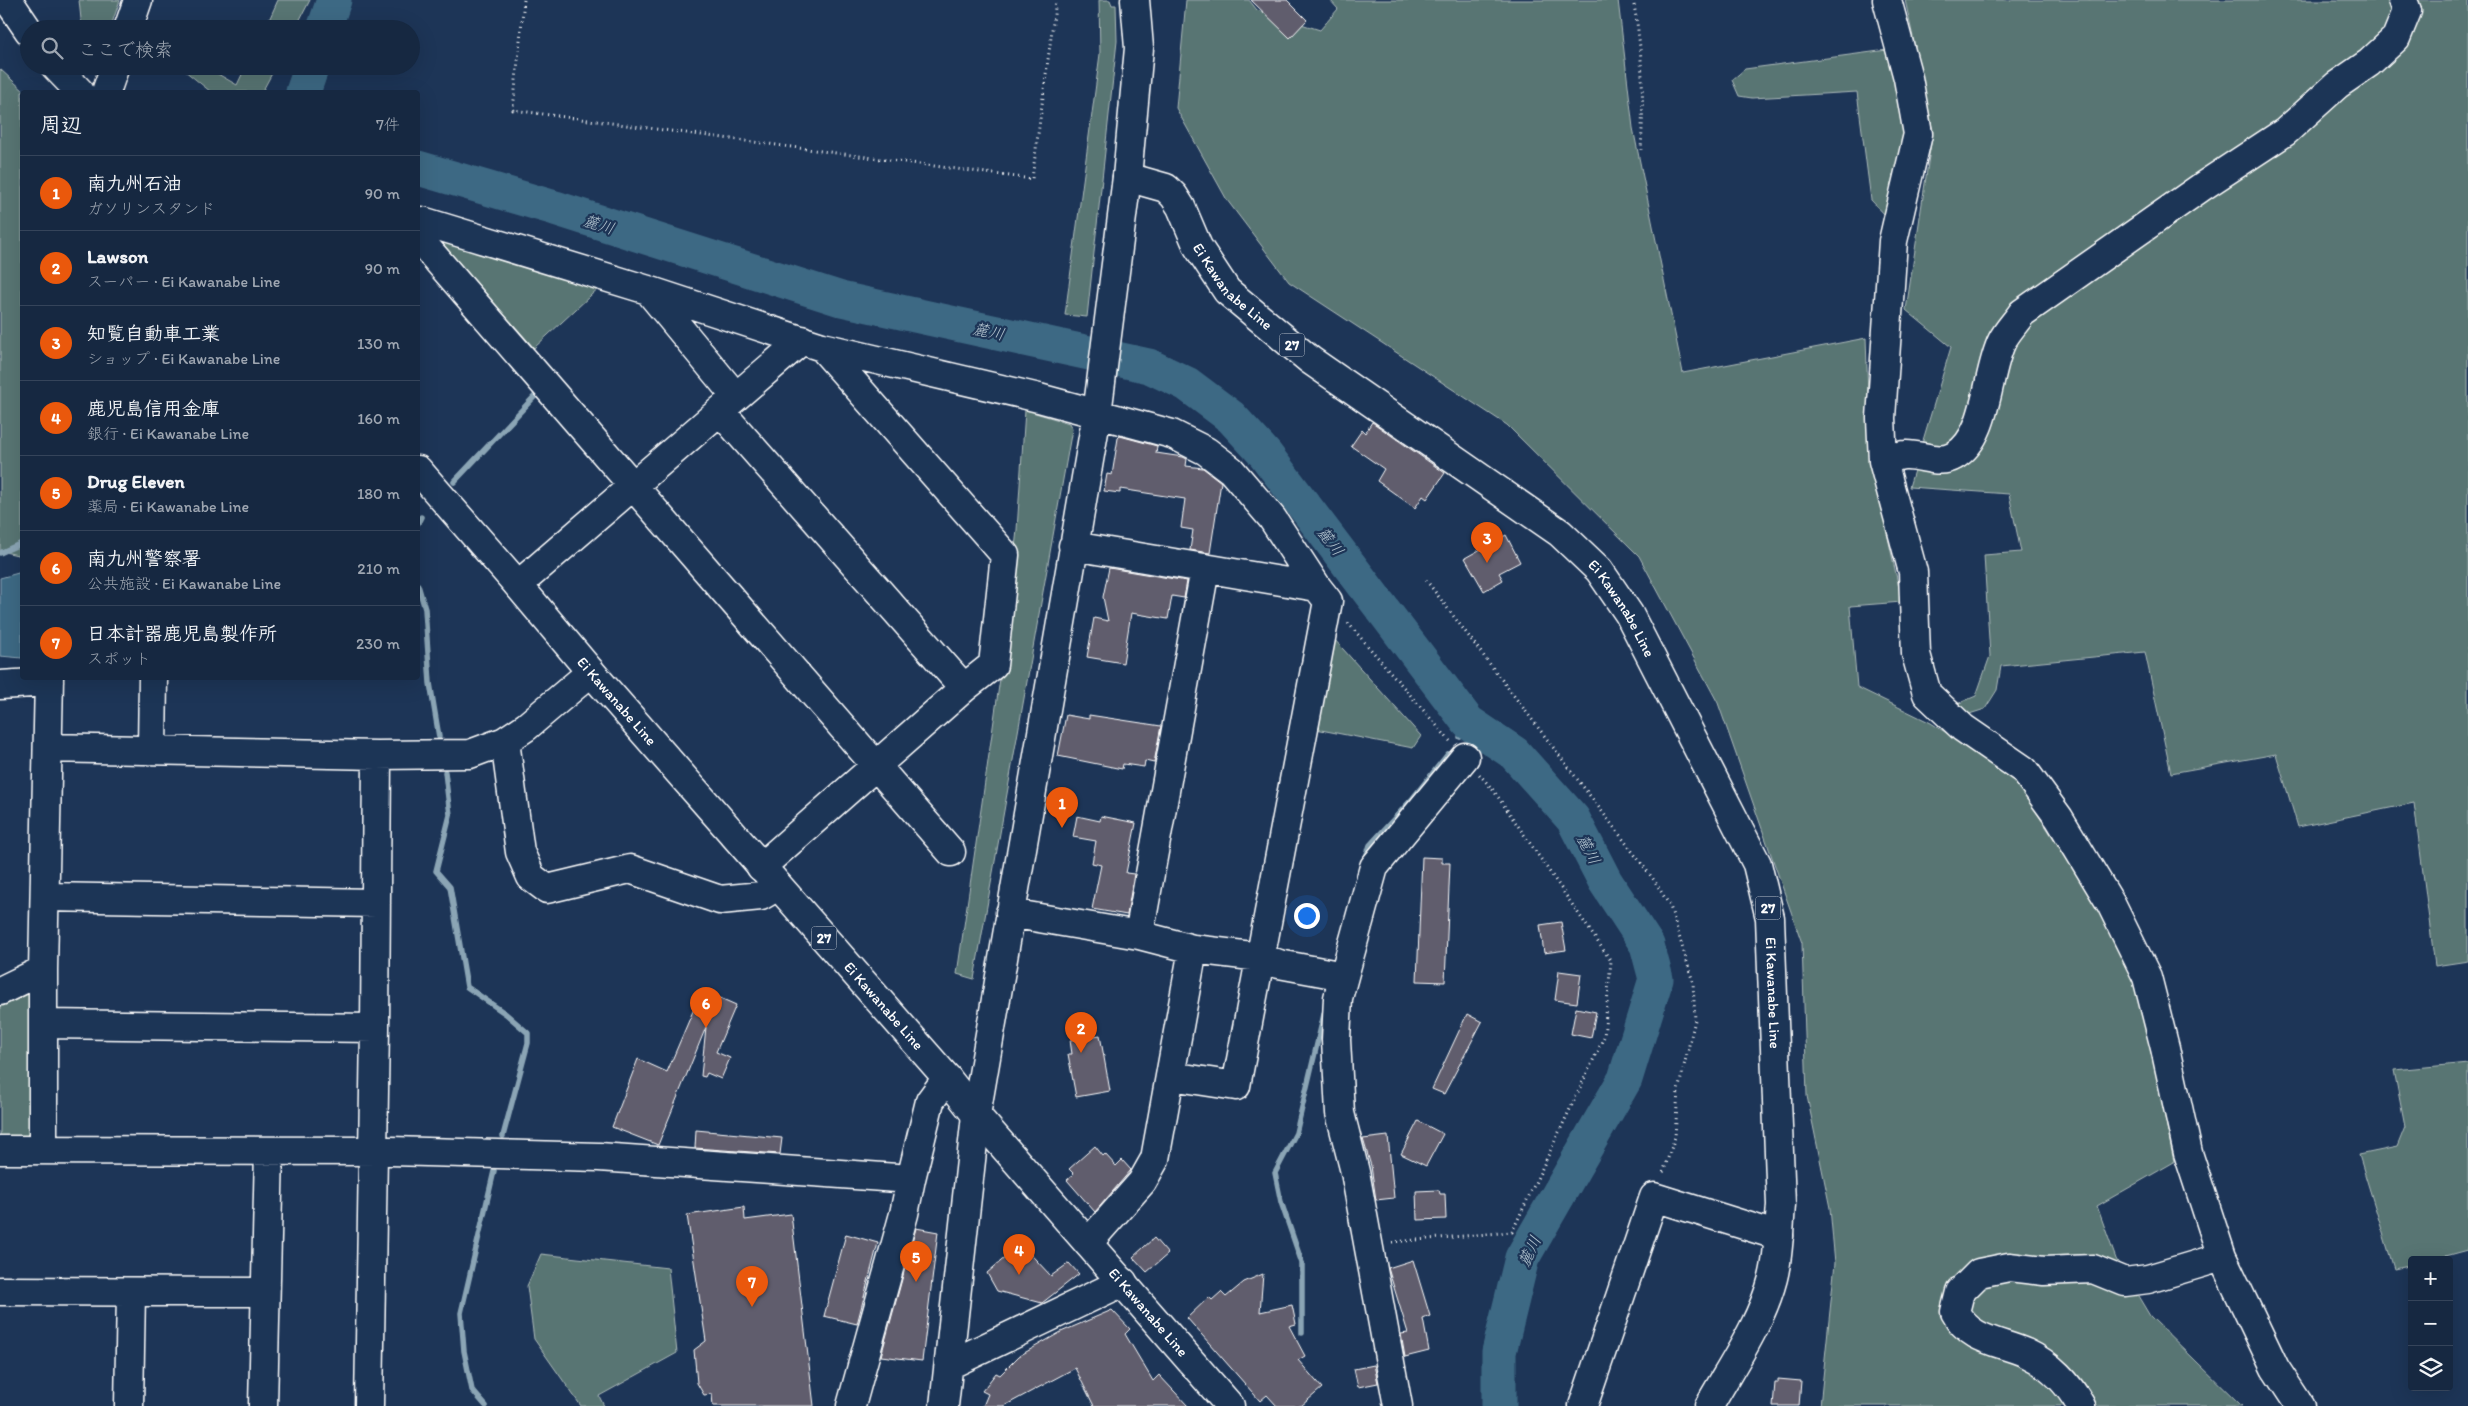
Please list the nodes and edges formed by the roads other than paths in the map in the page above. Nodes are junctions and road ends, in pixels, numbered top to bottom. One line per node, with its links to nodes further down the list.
1 (8, 0): 6 (street)
2 (138, 0): 7 (street)
3 (1135, 0): 12 (street)
4 (1887, 0): 19 (street)
5 (2403, 0): 19 (street)
6 (22, 20)
7 (131, 20)
8 (64, 75): 10 (street)
9 (112, 75): 11 (street)
10 (78, 90)
11 (107, 90)
12 (1127, 177): 18 (street); 58 (street, Ei Kawanabe Line / 27)
13 (420, 228): 15 (street)
14 (420, 229): 21 (street)
15 (648, 290): 16 (street); 17 (street)
16 (812, 344): 17 (street); 18 (street); 30 (street)
17 (728, 404): 21 (street); 30 (street)
18 (1097, 408): 22 (street); 25 (street)
19 (1883, 461): 60 (street)
20 (420, 472): 24 (street, Ei Kawanabe Line / 27)
21 (631, 486): 24 (street); 36 (street)
22 (1073, 546): 23 (street); 41 (street)
23 (1205, 569): 25 (street); 42 (street)
24 (518, 585): 26 (street, Ei Kawanabe Line / 27)
25 (1322, 594): 44 (street)
26 (591, 672): 31 (street); 38 (street, Ei Kawanabe Line / 27)
27 (49, 680): 29 (street); 32 (street)
28 (153, 680): 33 (street)
29 (0, 685)
30 (964, 688): 36 (street)
31 (505, 741): 34 (street); 38 (street)
32 (48, 748): 33 (street); 39 (street)
33 (152, 750): 34 (street)
34 (377, 755): 40 (street)
35 (1464, 757): 46 (street)
36 (875, 767): 37 (street); 38 (street)
37 (951, 852)
38 (770, 876): 51 (street, Ei Kawanabe Line / 27)
39 (46, 897): 40 (street); 45 (street)
40 (376, 903): 49 (street)
41 (1010, 913): 42 (street); 52 (street)
42 (1140, 935): 43 (street)
43 (1193, 949): 44 (street); 50 (street)
44 (1260, 957): 46 (street); 50 (street)
45 (43, 970): 47 (street); 48 (street)
46 (1344, 976): 72 (street)
47 (0, 991)
48 (45, 1024): 49 (street); 53 (street)
49 (375, 1028): 56 (street)
50 (1171, 1076): 59 (street)
51 (947, 1078): 52 (street, Ei Kawanabe Line / 27); 57 (street)
52 (976, 1116): 59 (street, Ei Kawanabe Line / 27); 65 (street)
53 (43, 1149): 54 (street); 55 (street)
54 (0, 1150)
55 (269, 1151): 56 (street); 64 (street)
56 (372, 1152): 57 (street); 68 (street)
57 (911, 1179): 69 (street)
58 (1779, 1236): 73 (street); 74 (street, Ei Kawanabe Line / 27)
59 (1088, 1243): 61 (street, Ei Kawanabe Line / 27)
60 (2222, 1257): 75 (street); 76 (street)
61 (1123, 1282): 65 (street); 71 (street, Ei Kawanabe Line / 27)
62 (0, 1290): 63 (street)
63 (131, 1292): 64 (street); 66 (street)
64 (264, 1292): 67 (street)
65 (949, 1365): 70 (street)
66 (129, 1406)
67 (263, 1406)
68 (369, 1406)
69 (851, 1406)
70 (944, 1406)
71 (1230, 1406)
72 (1398, 1406)
73 (1583, 1406)
74 (1709, 1406)
75 (2082, 1406)
76 (2300, 1406)

